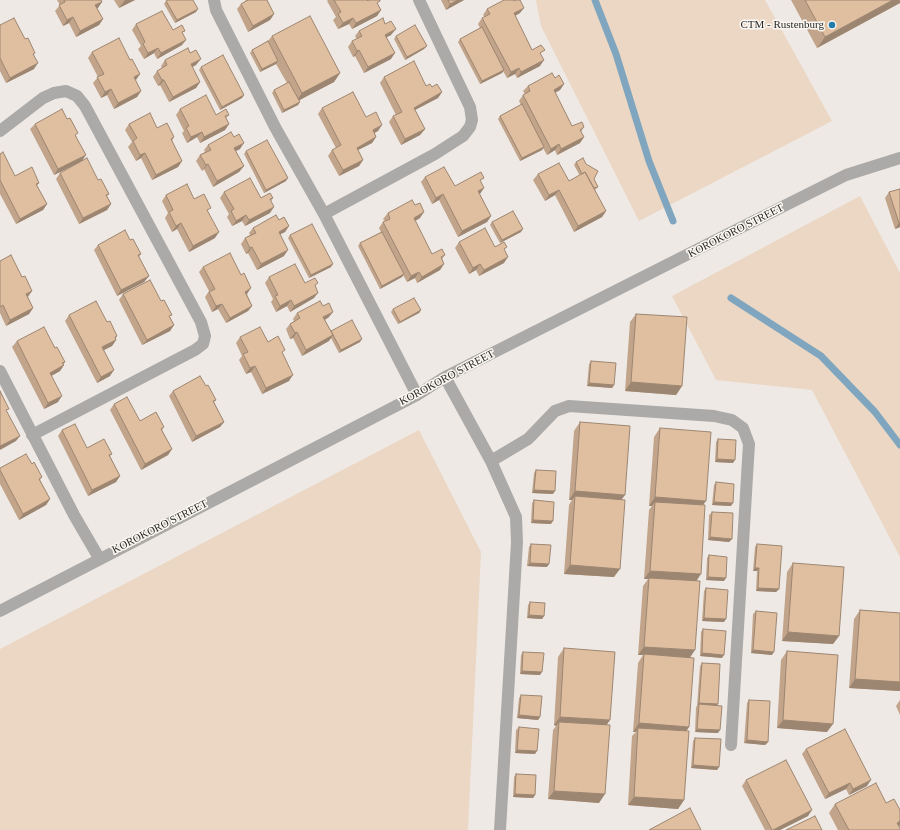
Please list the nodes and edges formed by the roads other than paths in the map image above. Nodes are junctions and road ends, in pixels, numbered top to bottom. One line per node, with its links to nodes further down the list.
1 (214, 0): 5 (street)
2 (419, 0): 5 (street)
3 (0, 131): 9 (street)
4 (900, 158): 7 (street, KOROKORO STREET)
5 (324, 214): 8 (street)
6 (0, 371): 9 (street)
7 (445, 377): 8 (street, KOROKORO STREET); 10 (street)
8 (417, 395): 11 (street, KOROKORO STREET)
9 (32, 434): 11 (street)
10 (491, 461): 13 (street); 14 (street)
11 (99, 558): 12 (street, KOROKORO STREET)
12 (0, 611)
13 (731, 745)
14 (500, 830)

